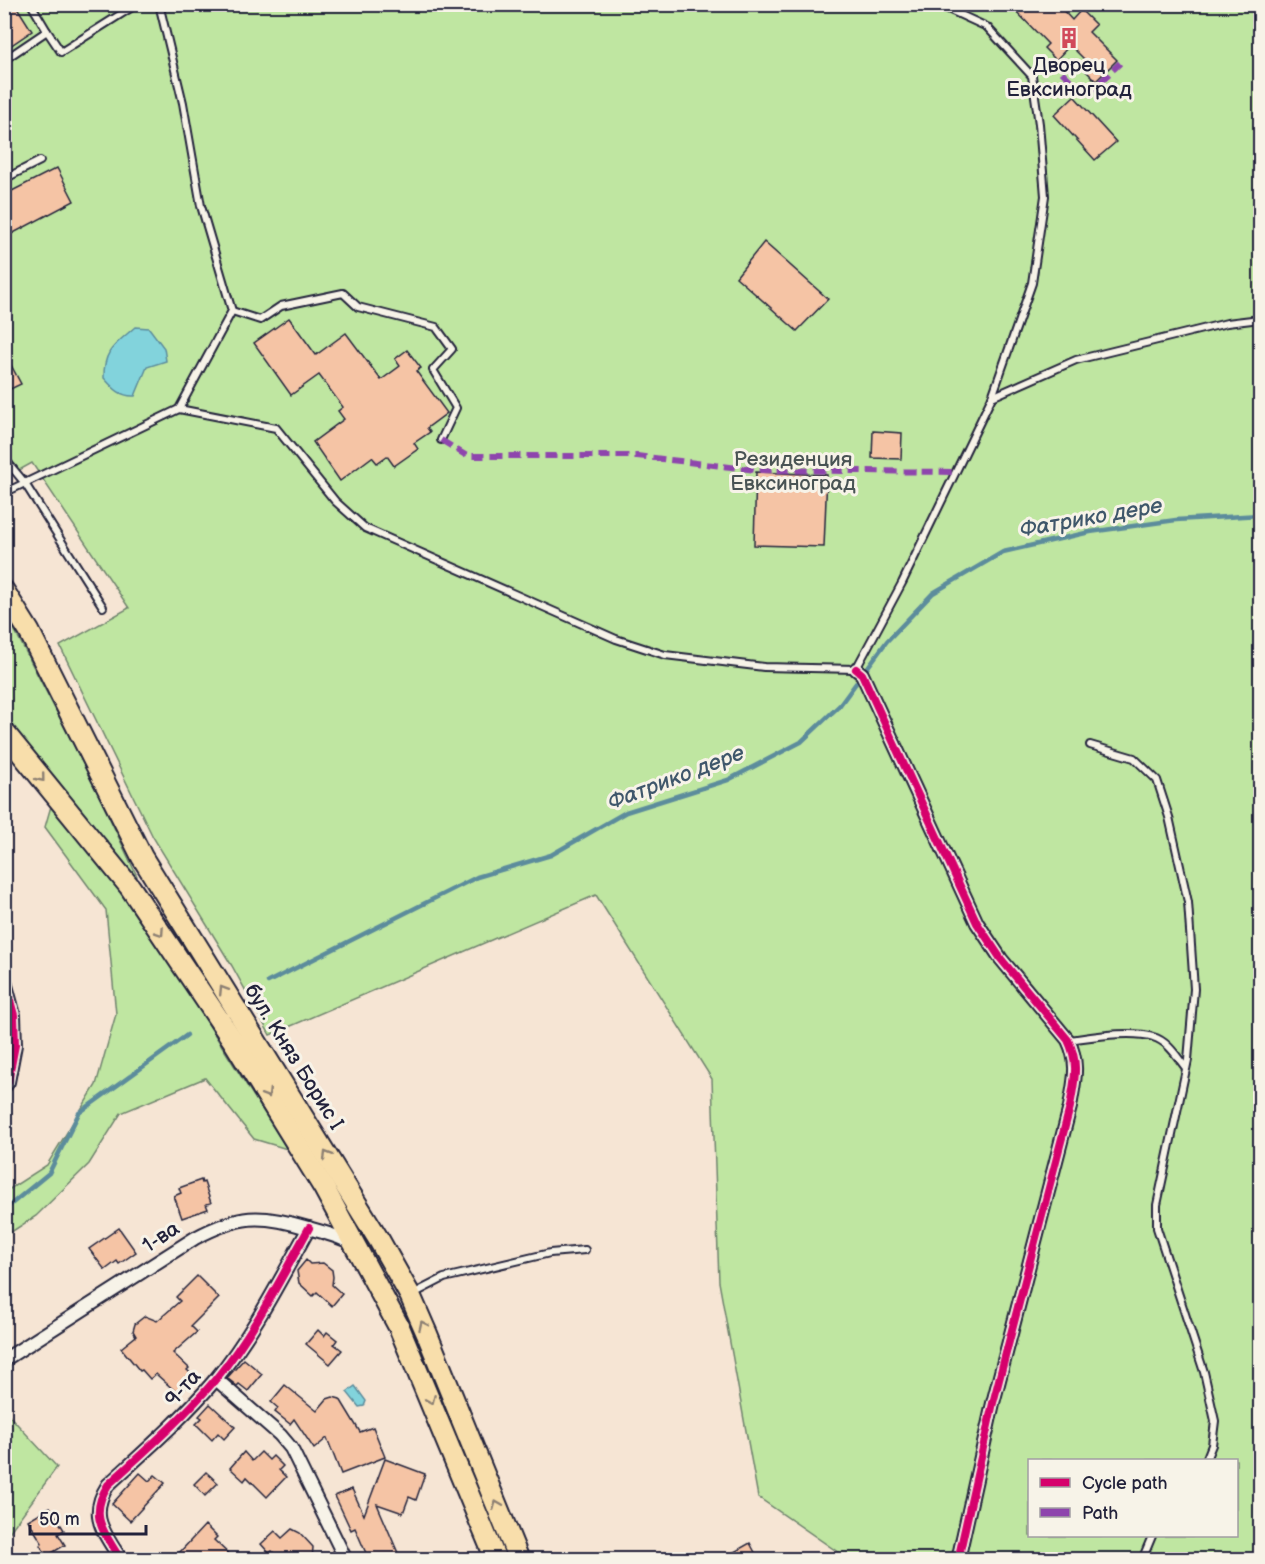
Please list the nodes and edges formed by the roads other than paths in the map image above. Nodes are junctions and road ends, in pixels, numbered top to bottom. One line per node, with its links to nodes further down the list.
1 (31, 4): 5 (lane)
2 (136, 4): 5 (lane)
3 (159, 4): 9 (lane)
4 (937, 4): 11 (lane)
5 (47, 31): 6 (lane)
6 (4, 60)
7 (40, 161): 8 (lane)
8 (4, 179)
9 (232, 311): 12 (lane); 13 (lane)
10 (1260, 319): 11 (lane)
11 (992, 397): 19 (lane)
12 (179, 409): 15 (lane); 19 (lane)
13 (441, 440)
14 (4, 458): 15 (lane)
15 (24, 482): 16 (lane); 18 (lane)
16 (4, 493)
17 (4, 591): 29 (highway, бул. Княз Борис I, one-way to 17)
18 (103, 607)
19 (856, 669): 23 (street)
20 (4, 732): 27 (highway, бул. Княз Борис I, one-way to 27)
21 (1090, 745): 24 (lane)
22 (4, 978): 25 (street)
23 (1068, 1040): 24 (lane); 38 (street)
24 (1186, 1068): 32 (lane)
25 (4, 1087)
26 (309, 1228): 27 (street, 1-ва); 30 (street, 1-ва); 31 (street, 9-та)
27 (356, 1245): 36 (highway, бул. Княз Борис I, one-way to 36)
28 (585, 1250): 29 (lane)
29 (410, 1295): 37 (highway, бул. Княз Борис I, one-way to 29)
30 (4, 1360)
31 (216, 1378): 34 (street, 9-та); 35 (street)
32 (1207, 1459)
33 (1152, 1537): 39 (lane)
34 (121, 1560)
35 (346, 1560)
36 (496, 1560)
37 (519, 1560)
38 (958, 1560)
39 (1142, 1560)

